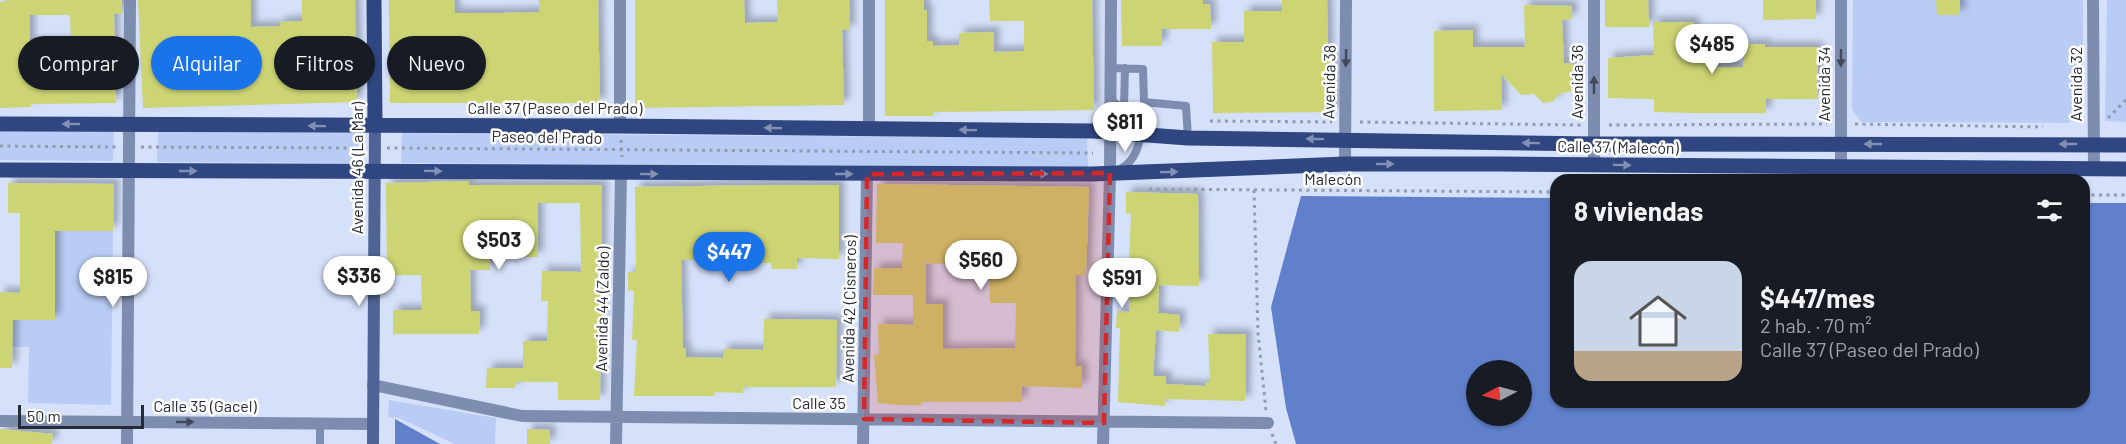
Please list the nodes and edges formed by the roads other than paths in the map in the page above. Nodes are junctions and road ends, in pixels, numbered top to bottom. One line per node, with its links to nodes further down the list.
1 (130, 0): 16 (street)
2 (374, 0): 17 (main road, Avenida 46 (La Mar))
3 (620, 0): 18 (street)
4 (869, 0): 20 (street)
5 (1111, 0): 10 (street)
6 (1346, 0): 23 (street, Avenida 38, one-way to 23)
7 (1594, 0): 24 (street, Avenida 36, one-way to 7)
8 (1841, 0): 25 (street, Avenida 34, one-way to 25)
9 (2093, 0): 26 (street, Avenida 32)
10 (1110, 68): 11 (lane); 12 (street)
11 (1125, 68): 13 (lane); 14 (lane)
12 (1110, 100): 14 (lane); 21 (street)
13 (1144, 102): 19 (lane); 22 (lane)
14 (1124, 107): 19 (lane)
15 (0, 124): 16 (main road, Calle 37 (Paseo del Prado), one-way to 15)
16 (129, 124): 17 (main road, Calle 37 (Paseo del Prado), one-way to 16); 35 (street)
17 (375, 126): 18 (main road, Calle 37 (Paseo del Prado)); 34 (main road, Avenida 46 (La Mar))
18 (620, 126): 20 (main road, Calle 37 (Paseo del Prado), one-way to 18)
19 (1141, 128): 21 (main road, Calle 37 (Malecón)); 22 (main road, Calle 37 (Malecón)); 36 (lane)
20 (869, 129): 21 (main road, Calle 37 (Paseo del Prado), one-way to 20)
21 (1110, 133): 36 (street)
22 (1188, 138): 23 (main road, Calle 37 (Malecón), one-way to 22)
23 (1345, 139): 24 (main road, Calle 37 (Malecón), one-way to 23); 28 (street, Avenida 38)
24 (1594, 144): 25 (main road, Calle 37 (Malecón)); 29 (street, Avenida 36)
25 (1841, 144): 26 (main road, Calle 37 (Malecón), one-way to 25); 30 (street, Avenida 34)
26 (2094, 144): 27 (main road, Calle 37 (Malecón)); 31 (street, Avenida 32)
27 (2126, 144)
28 (1345, 165): 29 (main road, Calle 37 (Malecón), one-way to 29); 36 (main road, Calle 37 (Malecón), one-way to 28)
29 (1594, 165): 30 (main road, Calle 37 (Malecón), one-way to 30)
30 (1841, 169): 31 (main road, Calle 37 (Malecón))
31 (2094, 169): 32 (main road, Calle 37 (Malecón))
32 (2126, 169)
33 (0, 170): 35 (main road)
34 (375, 170): 35 (main road, one-way to 34); 37 (main road, one-way to 37); 39 (main road, Avenida 46 (La Mar))
35 (129, 171): 43 (street)
36 (1110, 173): 38 (main road, one-way to 36); 46 (street)
37 (621, 174): 38 (main road, one-way to 38); 40 (street, Avenida 44 (Zaldo))
38 (867, 174): 41 (street, Avenida 42 (Cisneros))
39 (373, 385): 40 (street, Calle 35); 45 (main road, Avenida 46 (La Mar))
40 (617, 418): 41 (street, Calle 35); 51 (street, Avenida 44 (Zaldo))
41 (864, 419): 46 (street, Calle 35); 52 (street, Avenida 42 (Cisneros))
42 (0, 421): 43 (street, Calle 35 (Gacel))
43 (127, 422): 44 (street, Calle 35 (Gacel), one-way to 44); 48 (street)
44 (320, 423): 45 (street, Calle 35 (Gacel)); 49 (lane)
45 (373, 423): 50 (main road, Avenida 46 (La Mar))
46 (1104, 423): 47 (street, Calle 35); 53 (street)
47 (1268, 423)
48 (127, 444)
49 (320, 444)
50 (373, 444)
51 (616, 444)
52 (863, 444)
53 (1103, 444)

